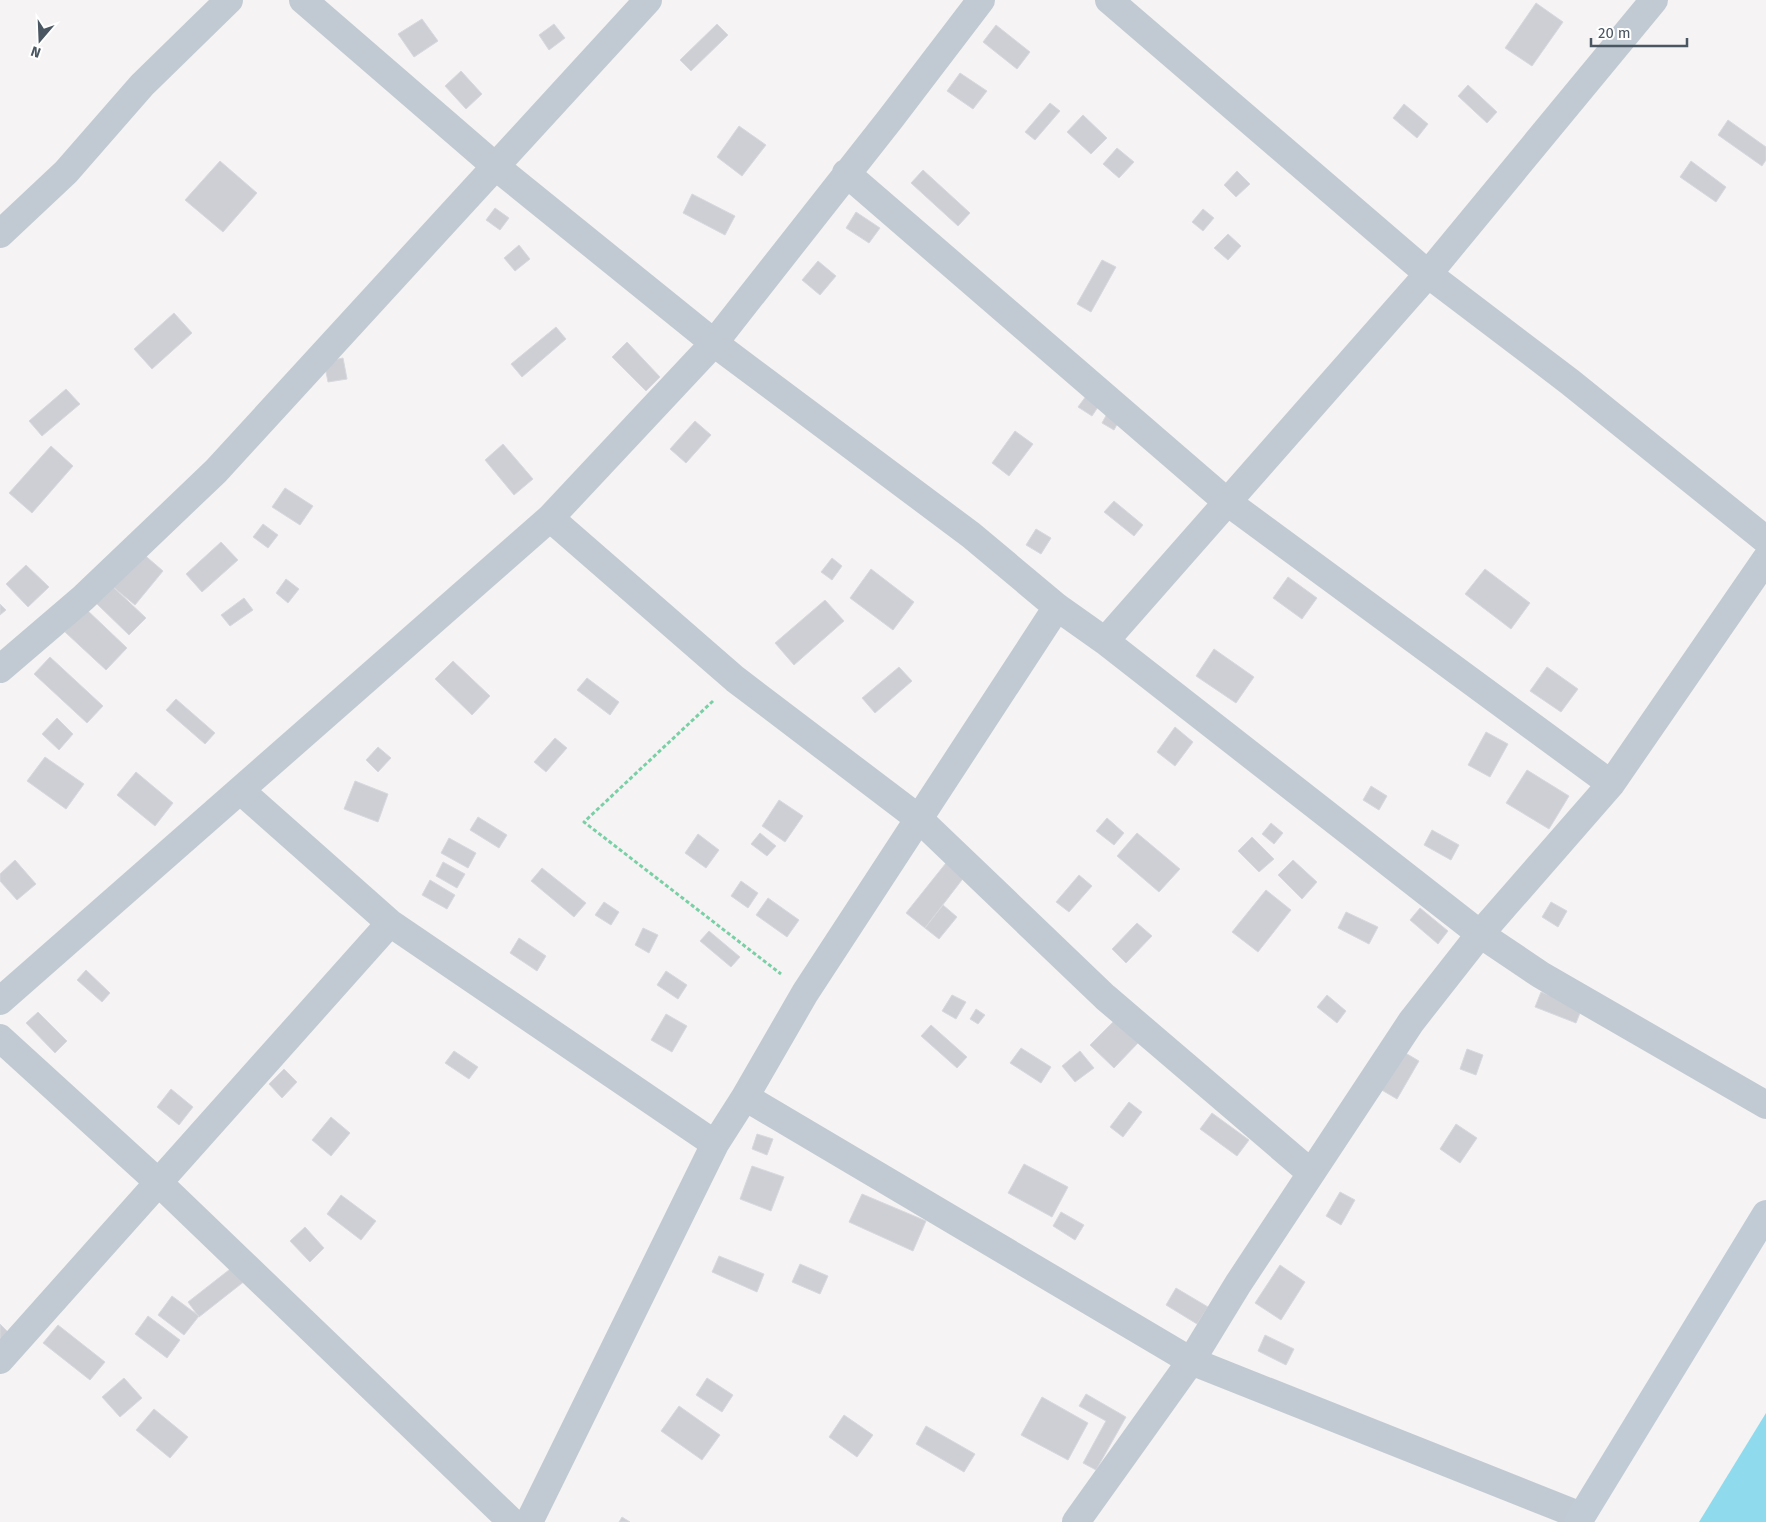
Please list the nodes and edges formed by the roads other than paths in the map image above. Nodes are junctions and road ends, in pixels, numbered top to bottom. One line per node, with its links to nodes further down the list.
1 (229, 0): 9 (street)
2 (303, 0): 7 (street)
3 (648, 0): 7 (street)
4 (980, 0): 8 (street)
5 (1109, 0): 10 (street)
6 (1654, 0): 10 (street)
7 (495, 166): 11 (street); 18 (street)
8 (846, 173): 11 (street); 12 (street)
9 (0, 234)
10 (1428, 274): 12 (street); 14 (street)
11 (714, 343): 13 (street); 16 (street)
12 (1226, 501): 17 (street); 19 (street)
13 (550, 518): 20 (street); 21 (street)
14 (1766, 540)
15 (1766, 559): 19 (street)
16 (1057, 607): 17 (street); 21 (street)
17 (1105, 641): 23 (street)
18 (0, 669)
19 (1611, 784): 23 (street)
20 (241, 791): 22 (street); 24 (street)
21 (918, 818): 26 (street); 29 (street)
22 (390, 923): 28 (street); 30 (street)
23 (1480, 934): 27 (street); 29 (street)
24 (0, 1001)
25 (0, 1038): 30 (street)
26 (745, 1097): 28 (street); 33 (street)
27 (1766, 1105)
28 (715, 1144): 36 (street)
29 (1311, 1172): 33 (street)
30 (158, 1182): 32 (street); 35 (street)
31 (1766, 1214): 34 (main road)
32 (0, 1360)
33 (1191, 1360): 34 (street); 37 (street)
34 (1579, 1519)
35 (512, 1522)
36 (529, 1522)
37 (1076, 1522)

